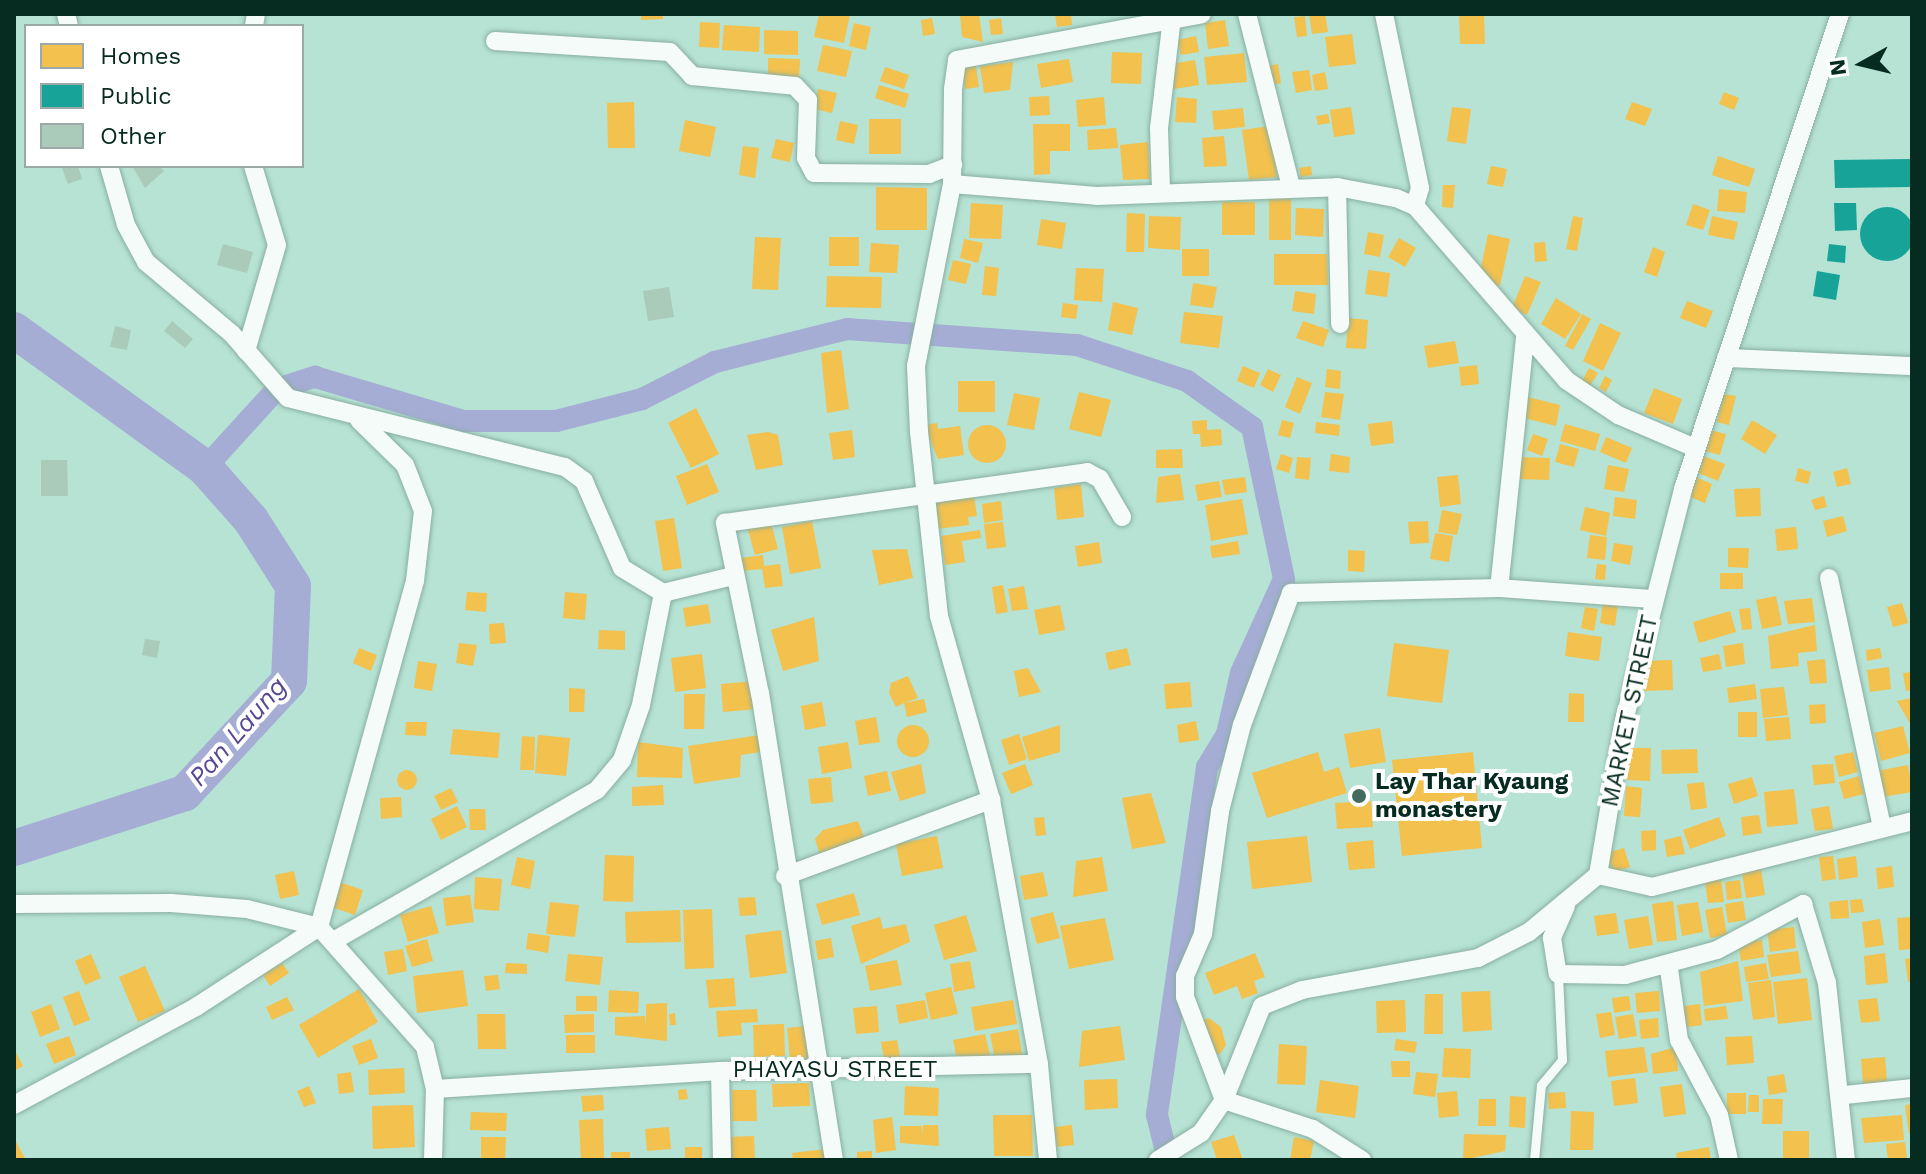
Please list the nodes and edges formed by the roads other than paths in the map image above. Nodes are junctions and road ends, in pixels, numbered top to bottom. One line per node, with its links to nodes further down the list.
1 (1202, 14): 5 (street)
2 (1247, 14): 10 (street)
3 (1384, 14): 13 (street)
4 (1840, 14): 17 (street, MARKET STREET)
5 (1172, 18): 9 (street); 12 (street)
6 (495, 41): 9 (street)
7 (110, 168): 16 (street)
8 (254, 168): 16 (street)
9 (952, 174): 12 (street); 21 (street)
10 (1291, 186): 11 (street); 12 (street)
11 (1337, 187): 13 (street); 14 (street)
12 (1161, 189)
13 (1415, 206): 15 (street)
14 (1340, 324)
15 (1525, 338): 20 (street); 25 (street)
16 (246, 351): 19 (street)
17 (1726, 358): 18 (street); 20 (street, MARKET STREET)
18 (1912, 366)
19 (359, 420): 26 (street); 35 (street)
20 (1695, 448): 27 (street, MARKET STREET)
21 (926, 490): 22 (street); 23 (street); 28 (street)
22 (1122, 517)
23 (733, 576): 26 (street); 32 (street)
24 (1829, 578): 30 (street)
25 (1499, 588): 27 (street); 45 (street)
26 (663, 593): 36 (street)
27 (1654, 599): 31 (street, MARKET STREET)
28 (991, 800): 32 (street); 39 (street)
29 (1912, 821): 30 (street)
30 (1882, 828): 31 (street)
31 (1598, 875): 34 (street)
32 (785, 876): 41 (street)
33 (14, 904): 35 (street)
34 (1566, 906): 38 (street); 45 (street)
35 (319, 927): 36 (street); 46 (street)
36 (335, 940): 43 (street)
37 (1669, 969): 38 (street); 44 (street); 54 (street)
38 (1558, 974): 53 (lane)
39 (1039, 1064): 41 (street, PHAYASU STREET); 50 (street)
40 (720, 1071): 41 (street, PHAYASU STREET); 43 (street); 48 (street, PHAYASU STREET)
41 (818, 1074): 49 (street)
42 (1912, 1088): 44 (street)
43 (435, 1089): 47 (street)
44 (1844, 1095): 55 (street)
45 (1224, 1100): 51 (street); 52 (street)
46 (14, 1105)
47 (433, 1160)
48 (722, 1160)
49 (834, 1160)
50 (1048, 1160)
51 (1158, 1160)
52 (1362, 1160)
53 (1534, 1160)
54 (1729, 1160)
55 (1846, 1160)

